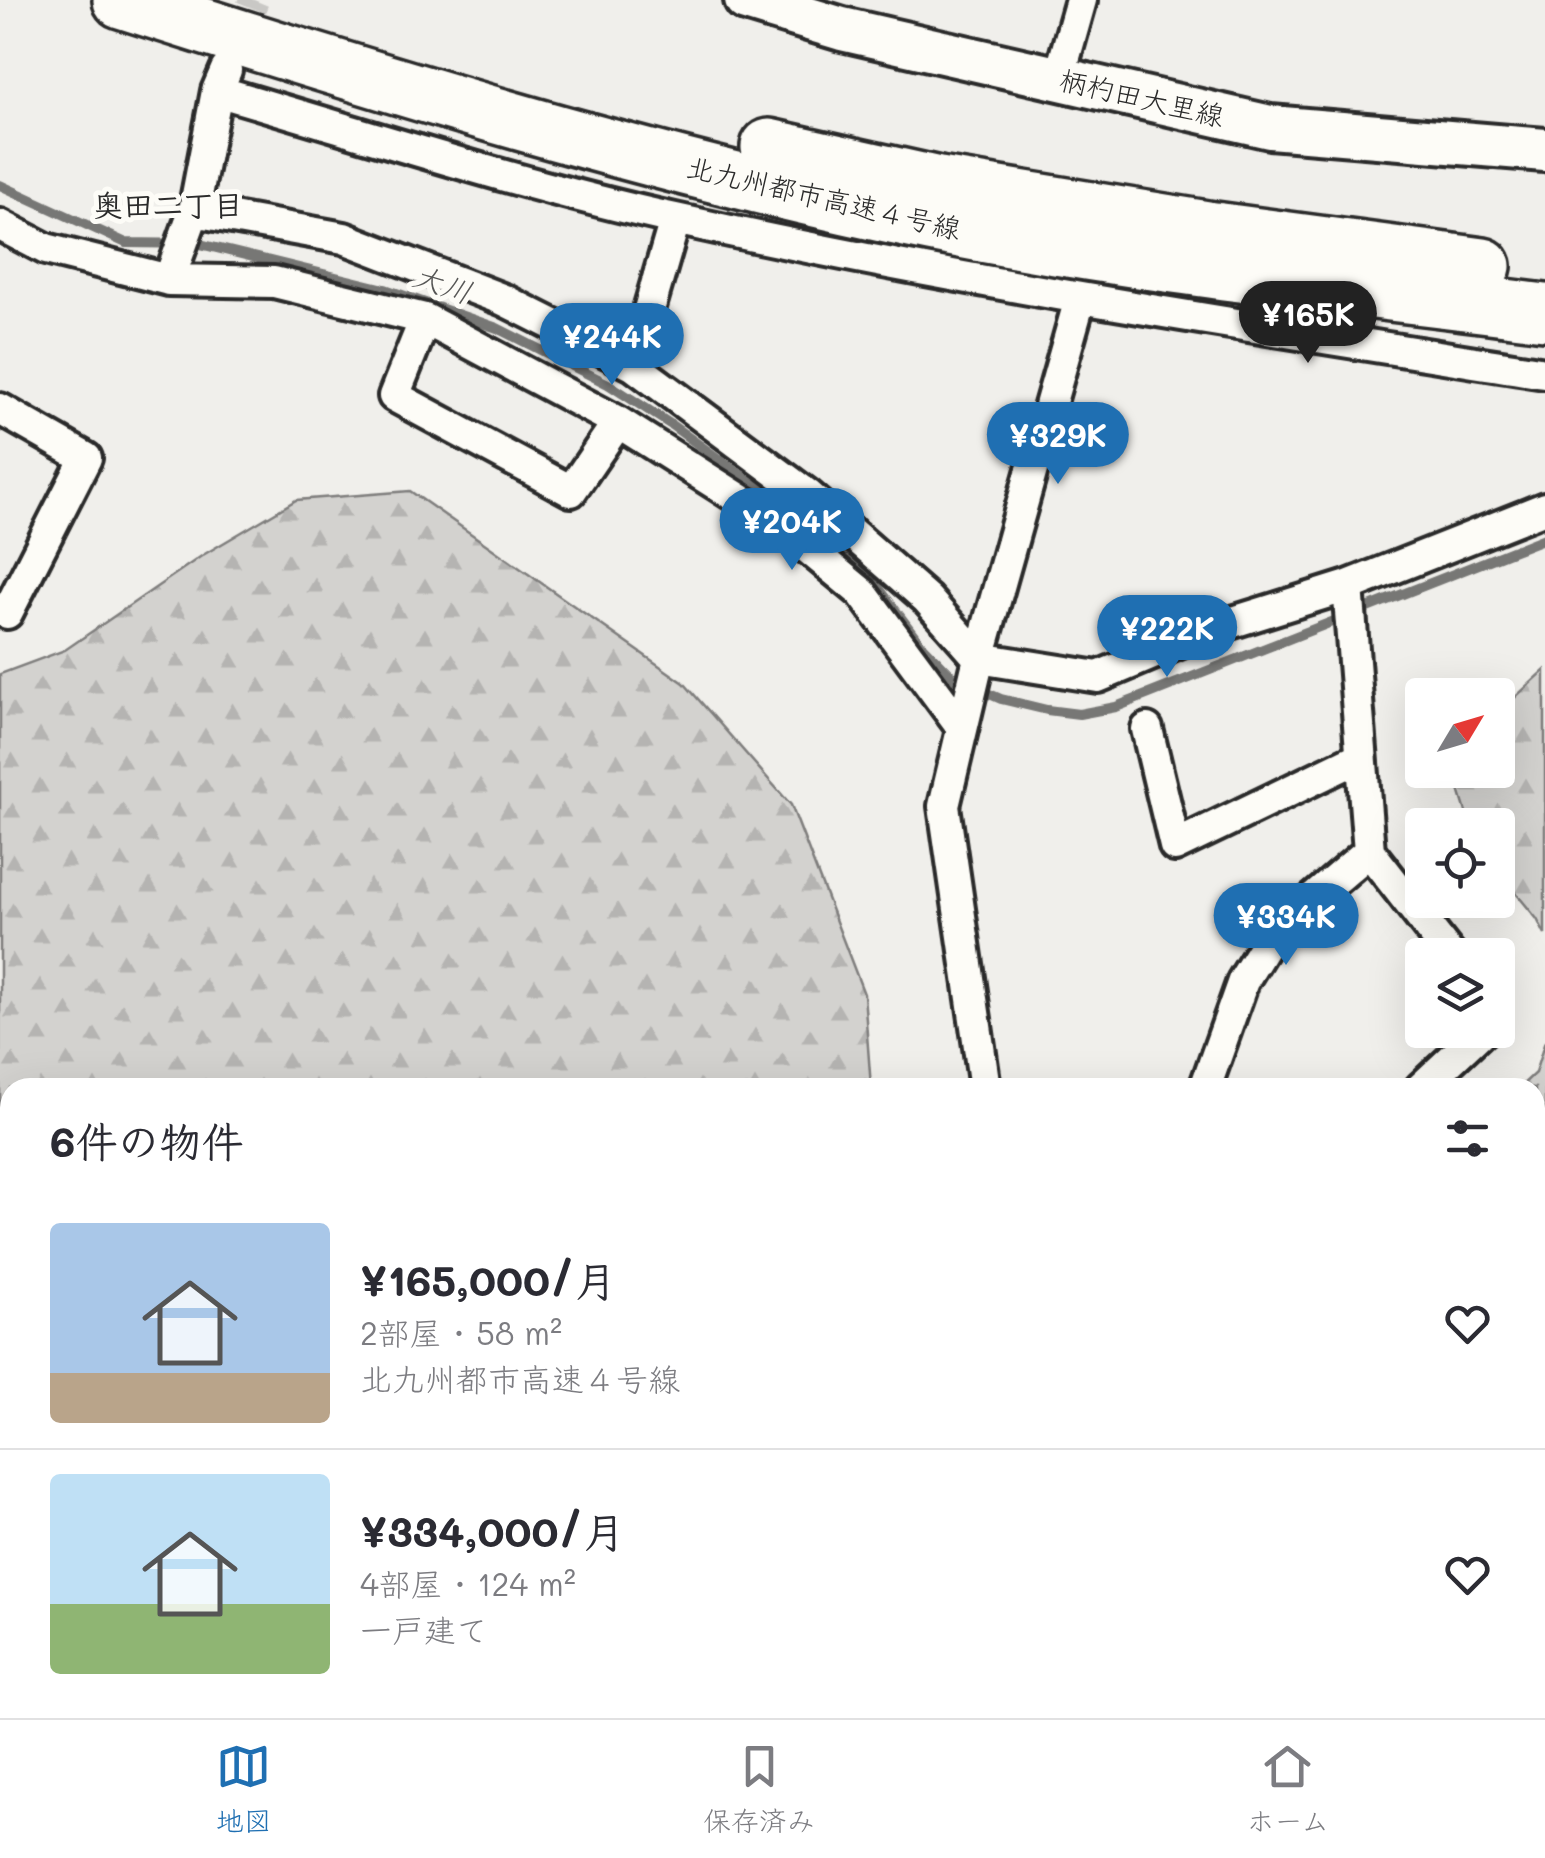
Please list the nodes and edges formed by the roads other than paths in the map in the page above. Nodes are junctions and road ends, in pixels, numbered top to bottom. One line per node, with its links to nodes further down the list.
1 (121, 0): 13 (highway, 北九州都市高速４号線)
2 (236, 0): 10 (highway, 北九州都市高速４号線)
3 (746, 0): 5 (main road, 柄杓田大里線)
4 (1081, 0): 5 (street)
5 (1059, 78): 6 (main road, 柄杓田大里線)
6 (1545, 150)
7 (194, 211): 8 (street); 11 (street); 15 (street)
8 (675, 220): 12 (street); 15 (street)
9 (0, 225): 11 (street)
10 (1545, 274)
11 (169, 280): 14 (street)
12 (1080, 299): 16 (street); 22 (street)
13 (1545, 312)
14 (424, 320): 18 (street); 18 (street)
15 (633, 365): 22 (street)
16 (1545, 373)
17 (0, 410): 21 (street)
18 (618, 422): 23 (street)
19 (1545, 508): 20 (street)
20 (1348, 586): 22 (street); 25 (street)
21 (0, 609)
22 (979, 658): 23 (street)
23 (962, 728): 29 (street)
24 (1147, 729): 25 (street)
25 (1360, 758): 26 (street)
26 (1370, 851): 27 (street); 30 (street)
27 (1437, 938)
28 (1464, 1048): 31 (street)
29 (983, 1078)
30 (1209, 1078)
31 (1432, 1078)

